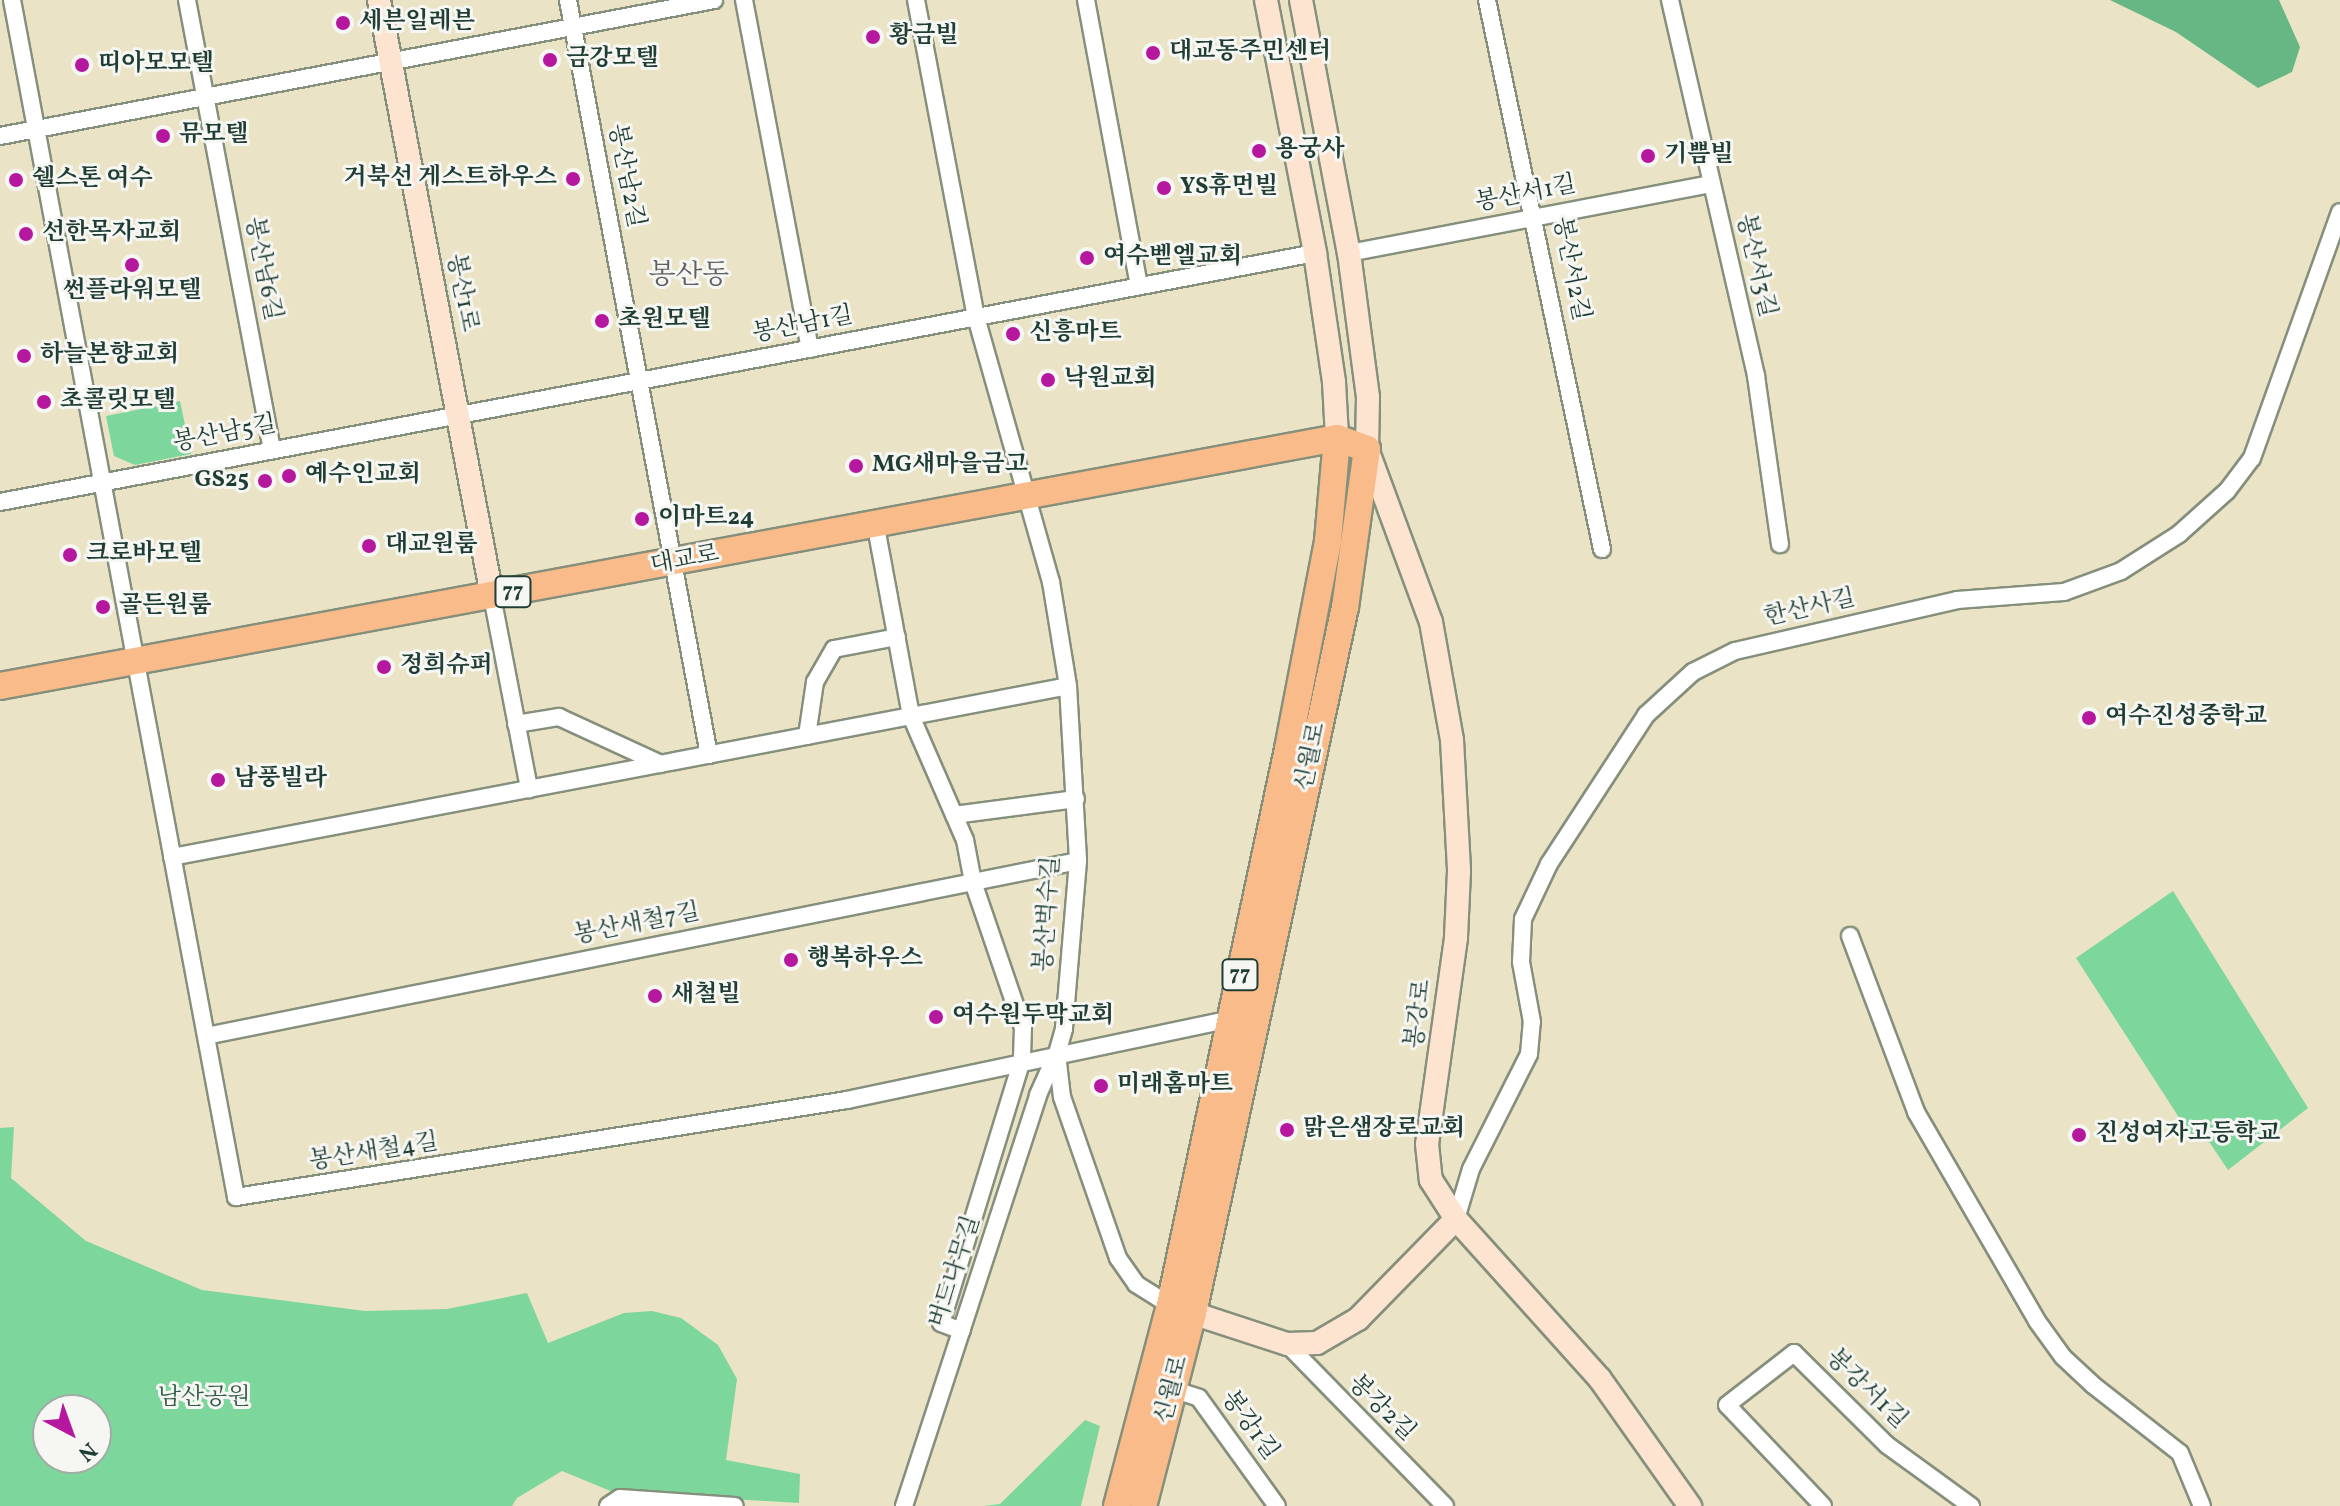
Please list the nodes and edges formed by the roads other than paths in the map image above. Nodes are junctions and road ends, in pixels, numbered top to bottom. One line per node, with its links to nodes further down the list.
1 (12, 0): 16 (street)
2 (187, 0): 15 (street, 봉산남6길)
3 (379, 0): 14 (street, 봉산1로)
4 (568, 0): 13 (street, 봉산남2길)
5 (714, 0): 13 (street)
6 (744, 0): 25 (street)
7 (916, 0): 24 (street)
8 (1086, 0): 23 (street)
9 (1266, 0): 21 (street, 신월로)
10 (1301, 0): 22 (street, 신월로)
11 (1487, 0): 20 (street, 봉산서2길)
12 (1670, 0): 18 (street, 봉산서3길)
13 (573, 27): 14 (street); 26 (street, 봉산남2길)
14 (391, 61): 15 (street); 27 (street, 봉산1로)
15 (205, 97): 16 (street); 30 (street, 봉산남6길)
16 (36, 129): 17 (street); 31 (street)
17 (0, 136)
18 (1712, 184): 20 (street, 봉산서1길); 35 (street, 봉산서3길)
19 (2340, 212): 59 (street, 한산사길)
20 (1535, 218): 22 (street, 봉산서1길); 36 (street, 봉산서2길)
21 (1315, 253): 23 (street, 봉산남1길); 28 (street, 신월로)
22 (1349, 253): 29 (street, 신월로)
23 (1139, 286): 24 (street, 봉산남1길)
24 (976, 317): 25 (street, 봉산남1길); 32 (street)
25 (810, 349): 26 (street, 봉산남1길)
26 (639, 381): 27 (street, 봉산남1길); 37 (street)
27 (458, 415): 30 (street, 봉산남5길); 38 (street, 봉산1로)
28 (1337, 438): 29 (main road); 32 (main road, 대교로 / 77); 55 (main road, 신월로 / 77)
29 (1367, 449): 59 (street, 봉강로); 60 (main road, 신월로 / 77)
30 (272, 450): 31 (street, 봉산남5길)
31 (102, 482): 33 (street, 봉산남5길); 40 (street, 봉산새철4길)
32 (1025, 496): 34 (main road, 대교로 / 77); 42 (street, 봉산벅수길)
33 (0, 502)
34 (876, 527): 37 (main road, 대교로 / 77); 39 (street)
35 (1780, 544)
36 (1602, 549)
37 (673, 564): 38 (main road, 대교로 / 77); 46 (street)
38 (492, 596): 40 (main road, 대교로 / 77); 44 (street)
39 (897, 637): 43 (street); 45 (street)
40 (135, 660): 41 (main road, 대교로 / 77); 51 (street, 봉산새철4길)
41 (0, 686)
42 (1068, 686): 43 (street); 49 (street, 봉산벅수길)
43 (911, 716): 45 (street); 50 (street)
44 (516, 724): 47 (street); 48 (street)
45 (807, 736): 46 (street)
46 (709, 755): 47 (street)
47 (661, 764): 48 (street)
48 (529, 789): 51 (street)
49 (1076, 799): 50 (street); 52 (street, 봉산벅수길)
50 (954, 815): 53 (street)
51 (172, 857): 56 (street, 봉산새철4길)
52 (1078, 861): 53 (street, 봉산새철7길); 57 (street, 봉산벅수길)
53 (973, 882): 56 (street, 봉산새철7길); 58 (street)
54 (1850, 936): 74 (street)
55 (1231, 1019): 57 (street, 봉산새철4길); 60 (main road, 신월로 / 77)
56 (206, 1036): 58 (street, 봉산새철4길)
57 (1057, 1054): 58 (street, 봉산새철4길); 60 (street, 봉산벅수길); 61 (street, 버드나무길)
58 (1022, 1060): 61 (street)
59 (1456, 1219): 62 (street); 71 (street, 봉강로)
60 (1182, 1309): 62 (street); 63 (main road, 신월로 / 77); 67 (main road, 신월로 / 77)
61 (962, 1331): 66 (street, 버드나무길)
62 (1287, 1344): 70 (street, 봉강2길)
63 (1172, 1389): 68 (main road, 신월로 / 77); 69 (street, 봉강1길)
64 (608, 1506): 65 (street)
65 (735, 1506)
66 (904, 1506)
67 (1117, 1506)
68 (1143, 1506)
69 (1277, 1506)
70 (1445, 1506)
71 (1690, 1506)
72 (1823, 1506): 73 (street, 봉강서1길)
73 (1971, 1506)
74 (2202, 1506)

